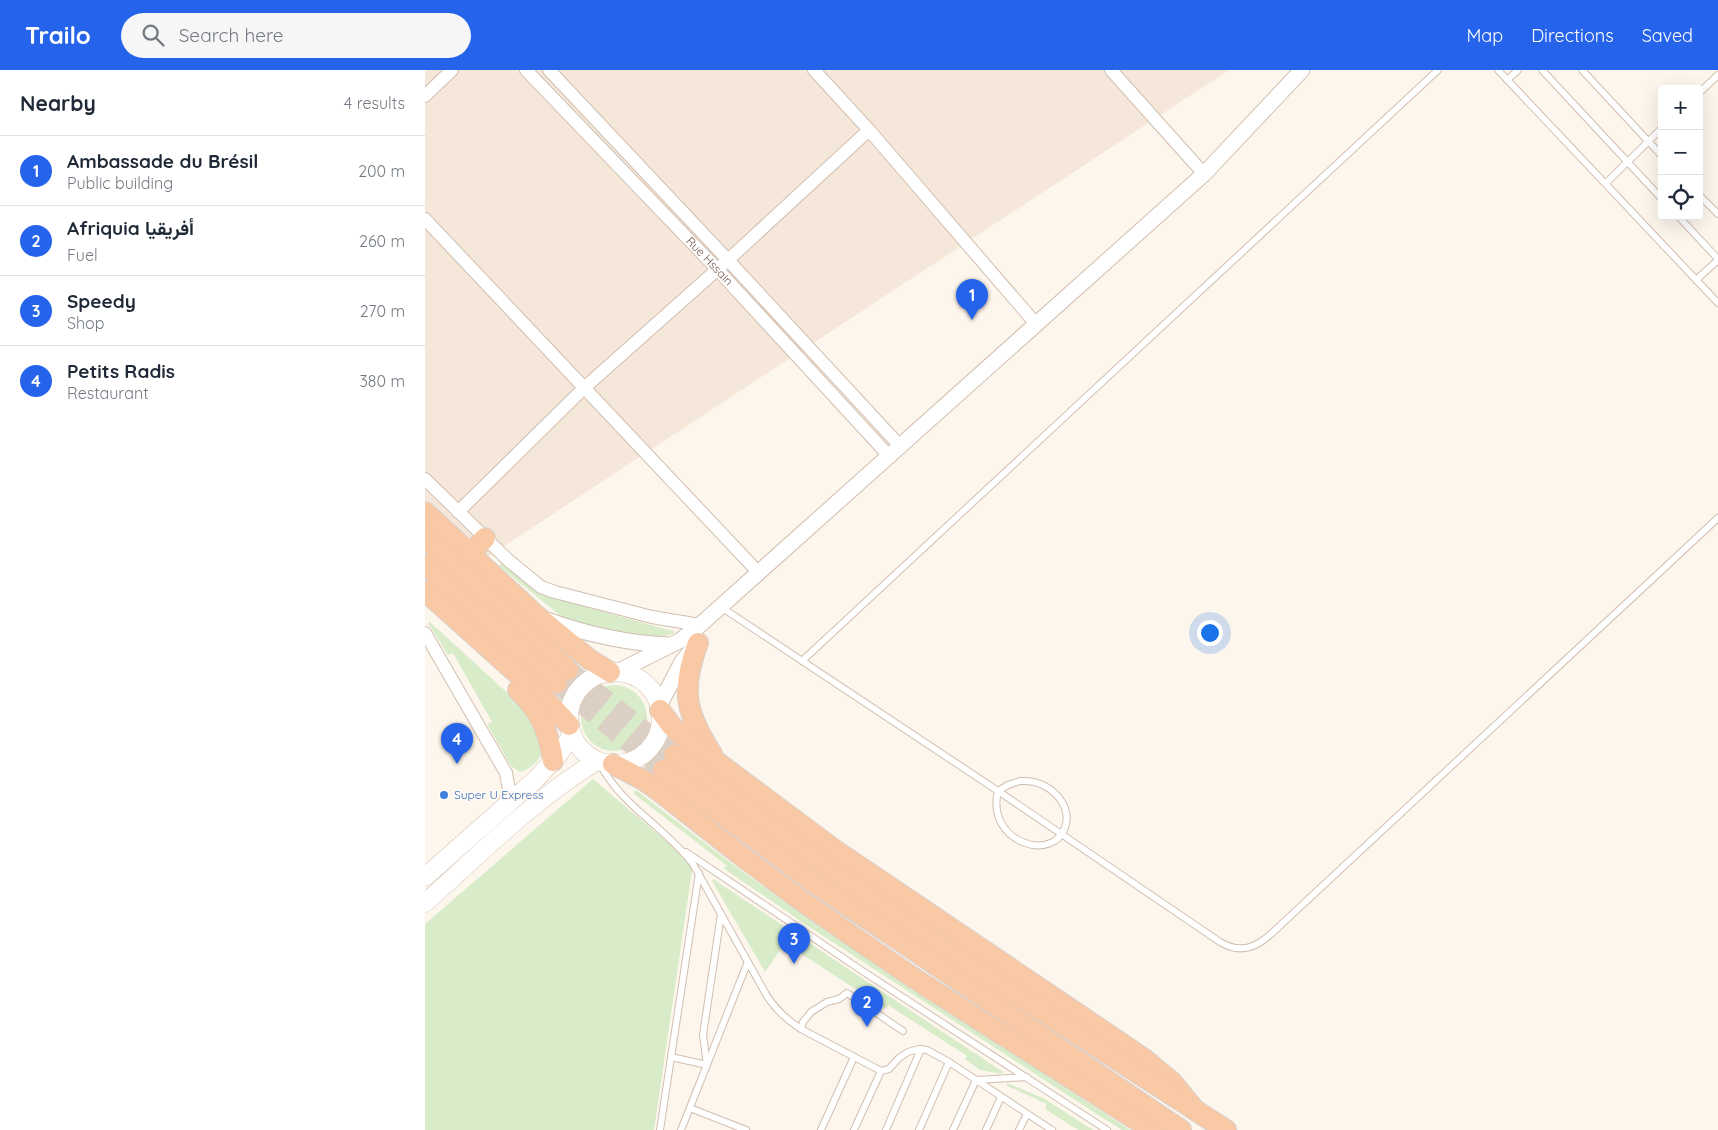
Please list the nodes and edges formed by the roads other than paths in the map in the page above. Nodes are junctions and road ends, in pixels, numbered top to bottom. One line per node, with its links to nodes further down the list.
1 (452, 70): 15 (street)
2 (525, 70): 30 (street, Rue Hssain)
3 (549, 70): 28 (street, Rue Hssain)
4 (813, 70): 16 (street)
5 (1111, 70): 21 (street)
6 (1302, 70): 21 (street)
7 (1438, 70): 52 (lane)
8 (1497, 70): 13 (lane)
9 (1518, 70): 13 (lane)
10 (1542, 70): 20 (lane)
11 (1582, 70): 18 (lane)
12 (1718, 75): 14 (lane)
13 (1507, 80): 22 (lane)
14 (1703, 89)
15 (425, 96)
16 (869, 130): 28 (street); 33 (street)
17 (1660, 130): 18 (lane)
18 (1648, 141): 19 (lane); 20 (lane)
19 (1658, 152)
20 (1627, 162): 22 (lane); 23 (lane)
21 (1204, 174): 33 (street)
22 (1606, 183): 31 (lane)
23 (1658, 195)
24 (1703, 198): 25 (lane)
25 (1718, 214)
26 (425, 219): 34 (street)
27 (1682, 220): 29 (lane)
28 (728, 260): 30 (street); 35 (street, Rue Hssain)
29 (1718, 260): 31 (lane)
30 (717, 269): 34 (street); 35 (street, Rue Hssain)
31 (1696, 280): 32 (lane)
32 (1718, 304)
33 (1036, 324): 35 (street)
34 (585, 388): 38 (street); 44 (street)
35 (896, 452): 44 (street)
36 (425, 479): 38 (street)
37 (425, 512): 42 (highway)
38 (458, 512): 41 (street)
39 (1718, 518): 63 (lane)
40 (425, 537): 43 (highway)
41 (485, 538): 42 (highway); 49 (street)
42 (470, 554): 47 (highway)
43 (425, 564)
44 (758, 572): 46 (street)
45 (425, 591): 50 (highway)
46 (721, 607): 49 (street); 52 (lane)
47 (538, 617): 51 (street); 53 (highway)
48 (425, 633): 59 (street)
49 (699, 634): 51 (street); 54 (street); 58 (highway)
50 (483, 643): 55 (highway); 56 (highway)
51 (670, 645): 53 (street)
52 (802, 661): 61 (lane)
53 (614, 672): 54 (main road); 55 (main road)
54 (659, 708): 57 (main road); 58 (highway)
55 (570, 730): 56 (main road); 57 (main road)
56 (553, 761): 60 (main road)
57 (603, 762): 64 (lane); 67 (main road); 96 (highway)
58 (719, 765): 82 (highway)
59 (506, 773): 60 (street); 62 (street)
60 (536, 779): 62 (main road)
61 (998, 792): 63 (lane); 63 (lane); 63 (lane)
62 (504, 807): 66 (main road)
63 (1061, 834)
64 (679, 848): 65 (lane); 78 (lane)
65 (699, 873): 68 (lane); 73 (lane)
66 (425, 877)
67 (425, 903)
68 (721, 914): 69 (lane); 76 (lane)
69 (747, 964): 70 (lane); 76 (lane)
70 (801, 1029): 71 (lane); 74 (lane)
71 (903, 1031)
72 (921, 1049): 75 (lane); 77 (lane); 89 (lane)
73 (671, 1057): 76 (lane); 84 (lane)
74 (854, 1057): 77 (lane); 87 (lane)
75 (949, 1062): 79 (lane); 90 (lane)
76 (707, 1065): 81 (lane)
77 (881, 1071): 88 (lane)
78 (1027, 1077): 79 (lane); 95 (lane)
79 (976, 1080): 80 (lane); 91 (lane)
80 (1001, 1097): 83 (lane); 92 (lane)
81 (690, 1108): 85 (lane); 86 (lane)
82 (1195, 1110): 97 (highway); 98 (highway)
83 (1027, 1114): 93 (lane); 94 (lane)
84 (661, 1130)
85 (681, 1130)
86 (746, 1130)
87 (821, 1130)
88 (854, 1130)
89 (886, 1130)
90 (919, 1130)
91 (953, 1130)
92 (986, 1130)
93 (1019, 1130)
94 (1051, 1130)
95 (1107, 1130)
96 (1152, 1130)
97 (1181, 1130)
98 (1226, 1130)

